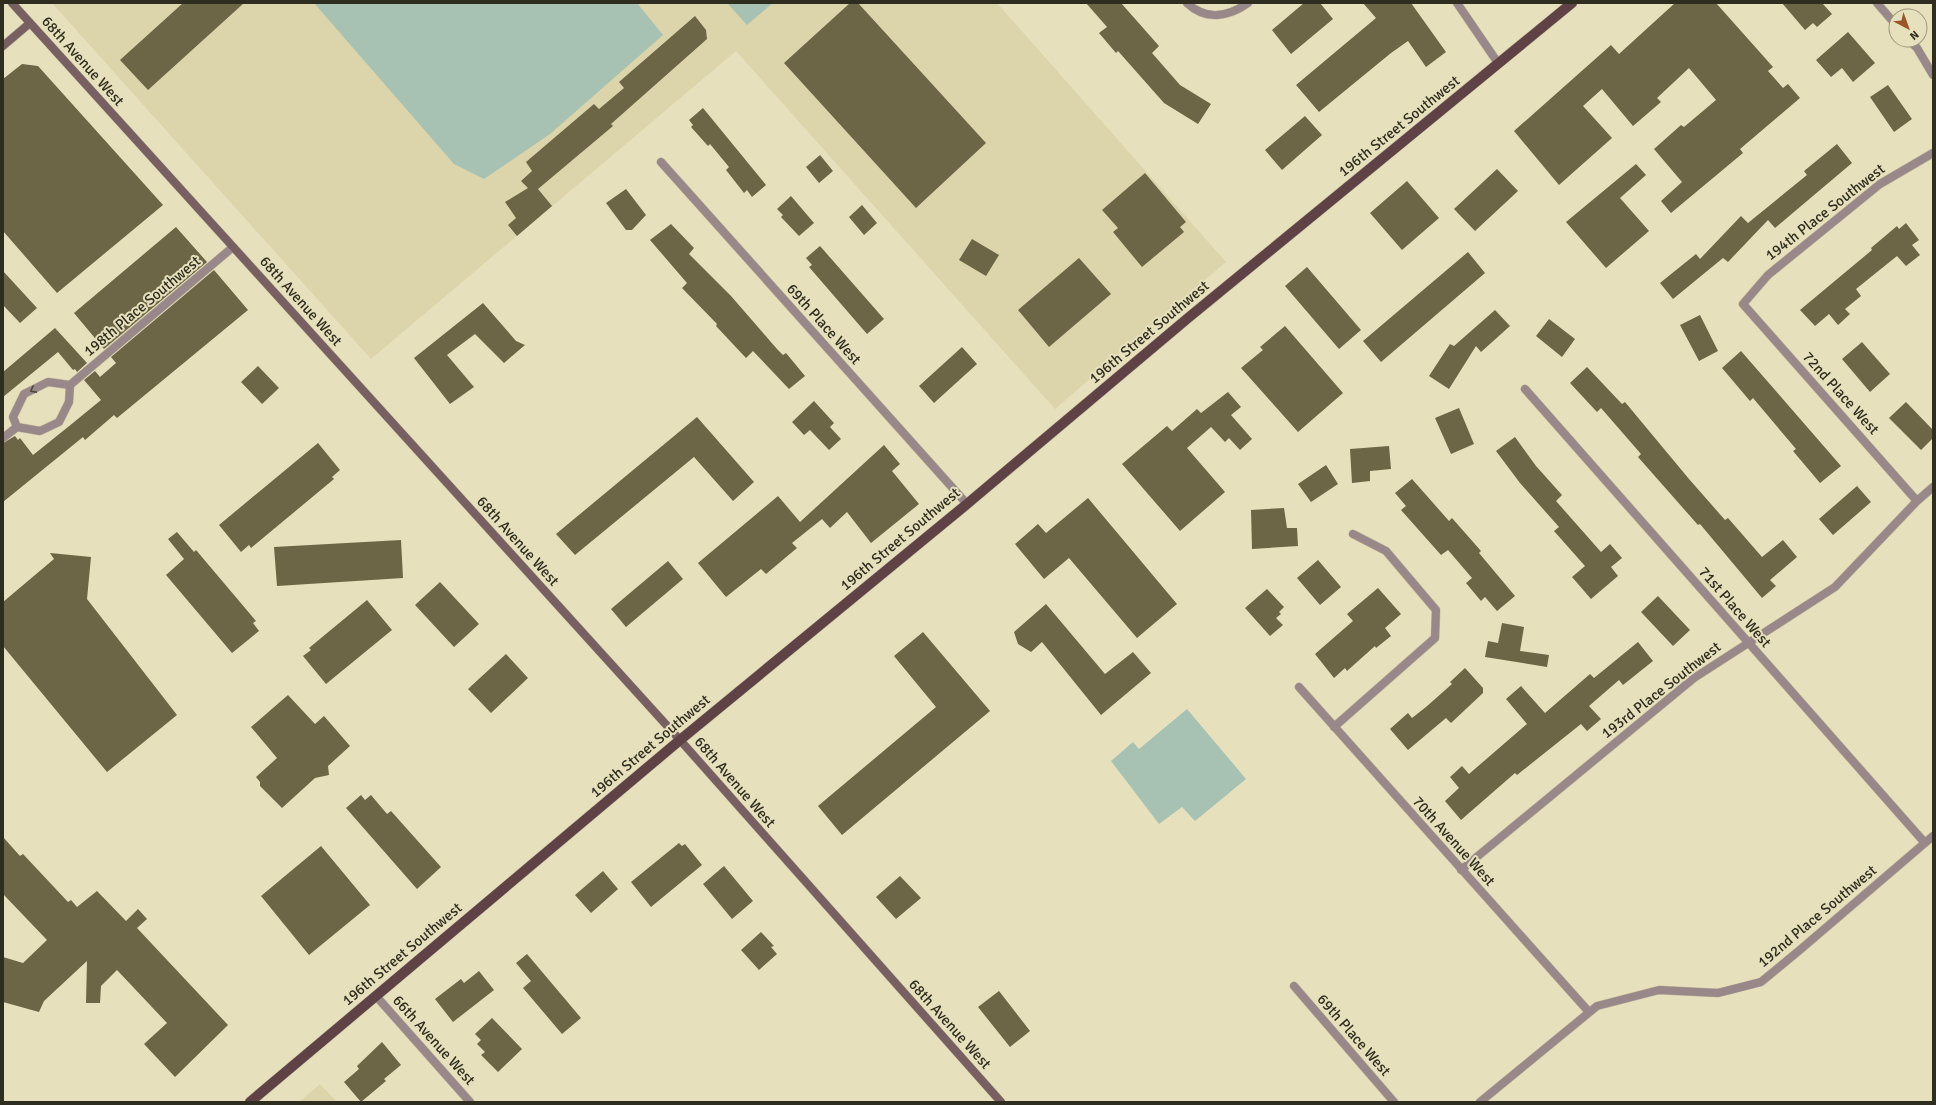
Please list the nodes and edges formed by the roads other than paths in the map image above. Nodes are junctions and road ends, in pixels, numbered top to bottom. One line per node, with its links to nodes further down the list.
1 (12, 3): 8 (street, 68th Avenue West)
2 (1187, 3): 3 (street)
3 (1248, 3)
4 (1457, 3): 11 (street)
5 (1572, 3): 11 (main road, 196th Street Southwest)
6 (1876, 3): 7 (street)
7 (1888, 16)
8 (30, 24): 9 (street); 15 (street, 68th Avenue West)
9 (3, 46)
10 (1917, 48): 12 (street)
11 (1498, 63): 23 (main road, 196th Street Southwest)
12 (1933, 76)
13 (1933, 153): 16 (street, 194th Place Southwest)
14 (661, 162): 23 (street, 69th Place West)
15 (233, 247): 17 (street, 198th Place Southwest); 28 (street, 68th Avenue West)
16 (1743, 304): 22 (street, 72nd Place West)
17 (70, 385): 19 (street); 19 (street, one-way to 19)
18 (1525, 389): 25 (street, 71st Place West)
19 (17, 427): 20 (street)
20 (3, 438)
21 (1933, 487): 22 (street, 193rd Place Southwest)
22 (1917, 501): 25 (street, 193rd Place Southwest)
23 (967, 504): 28 (main road, 196th Street Southwest)
24 (1354, 534): 27 (street)
25 (1748, 642): 30 (street, 71st Place West); 31 (street, 193rd Place Southwest)
26 (1299, 687): 27 (street, 70th Avenue West)
27 (1334, 727): 31 (street, 70th Avenue West)
28 (680, 740): 33 (main road, 196th Street Southwest); 37 (street, 68th Avenue West)
29 (1933, 836): 30 (street, 192nd Place Southwest)
30 (1925, 843): 34 (street, 192nd Place Southwest)
31 (1461, 870): 34 (street, 70th Avenue West)
32 (1294, 986): 38 (street, 69th Place West)
33 (376, 996): 35 (main road, 196th Street Southwest); 36 (street, 66th Avenue West)
34 (1589, 1012): 39 (street, 192nd Place Southwest)
35 (250, 1102)
36 (470, 1102)
37 (1000, 1102)
38 (1394, 1102)
39 (1480, 1102)

